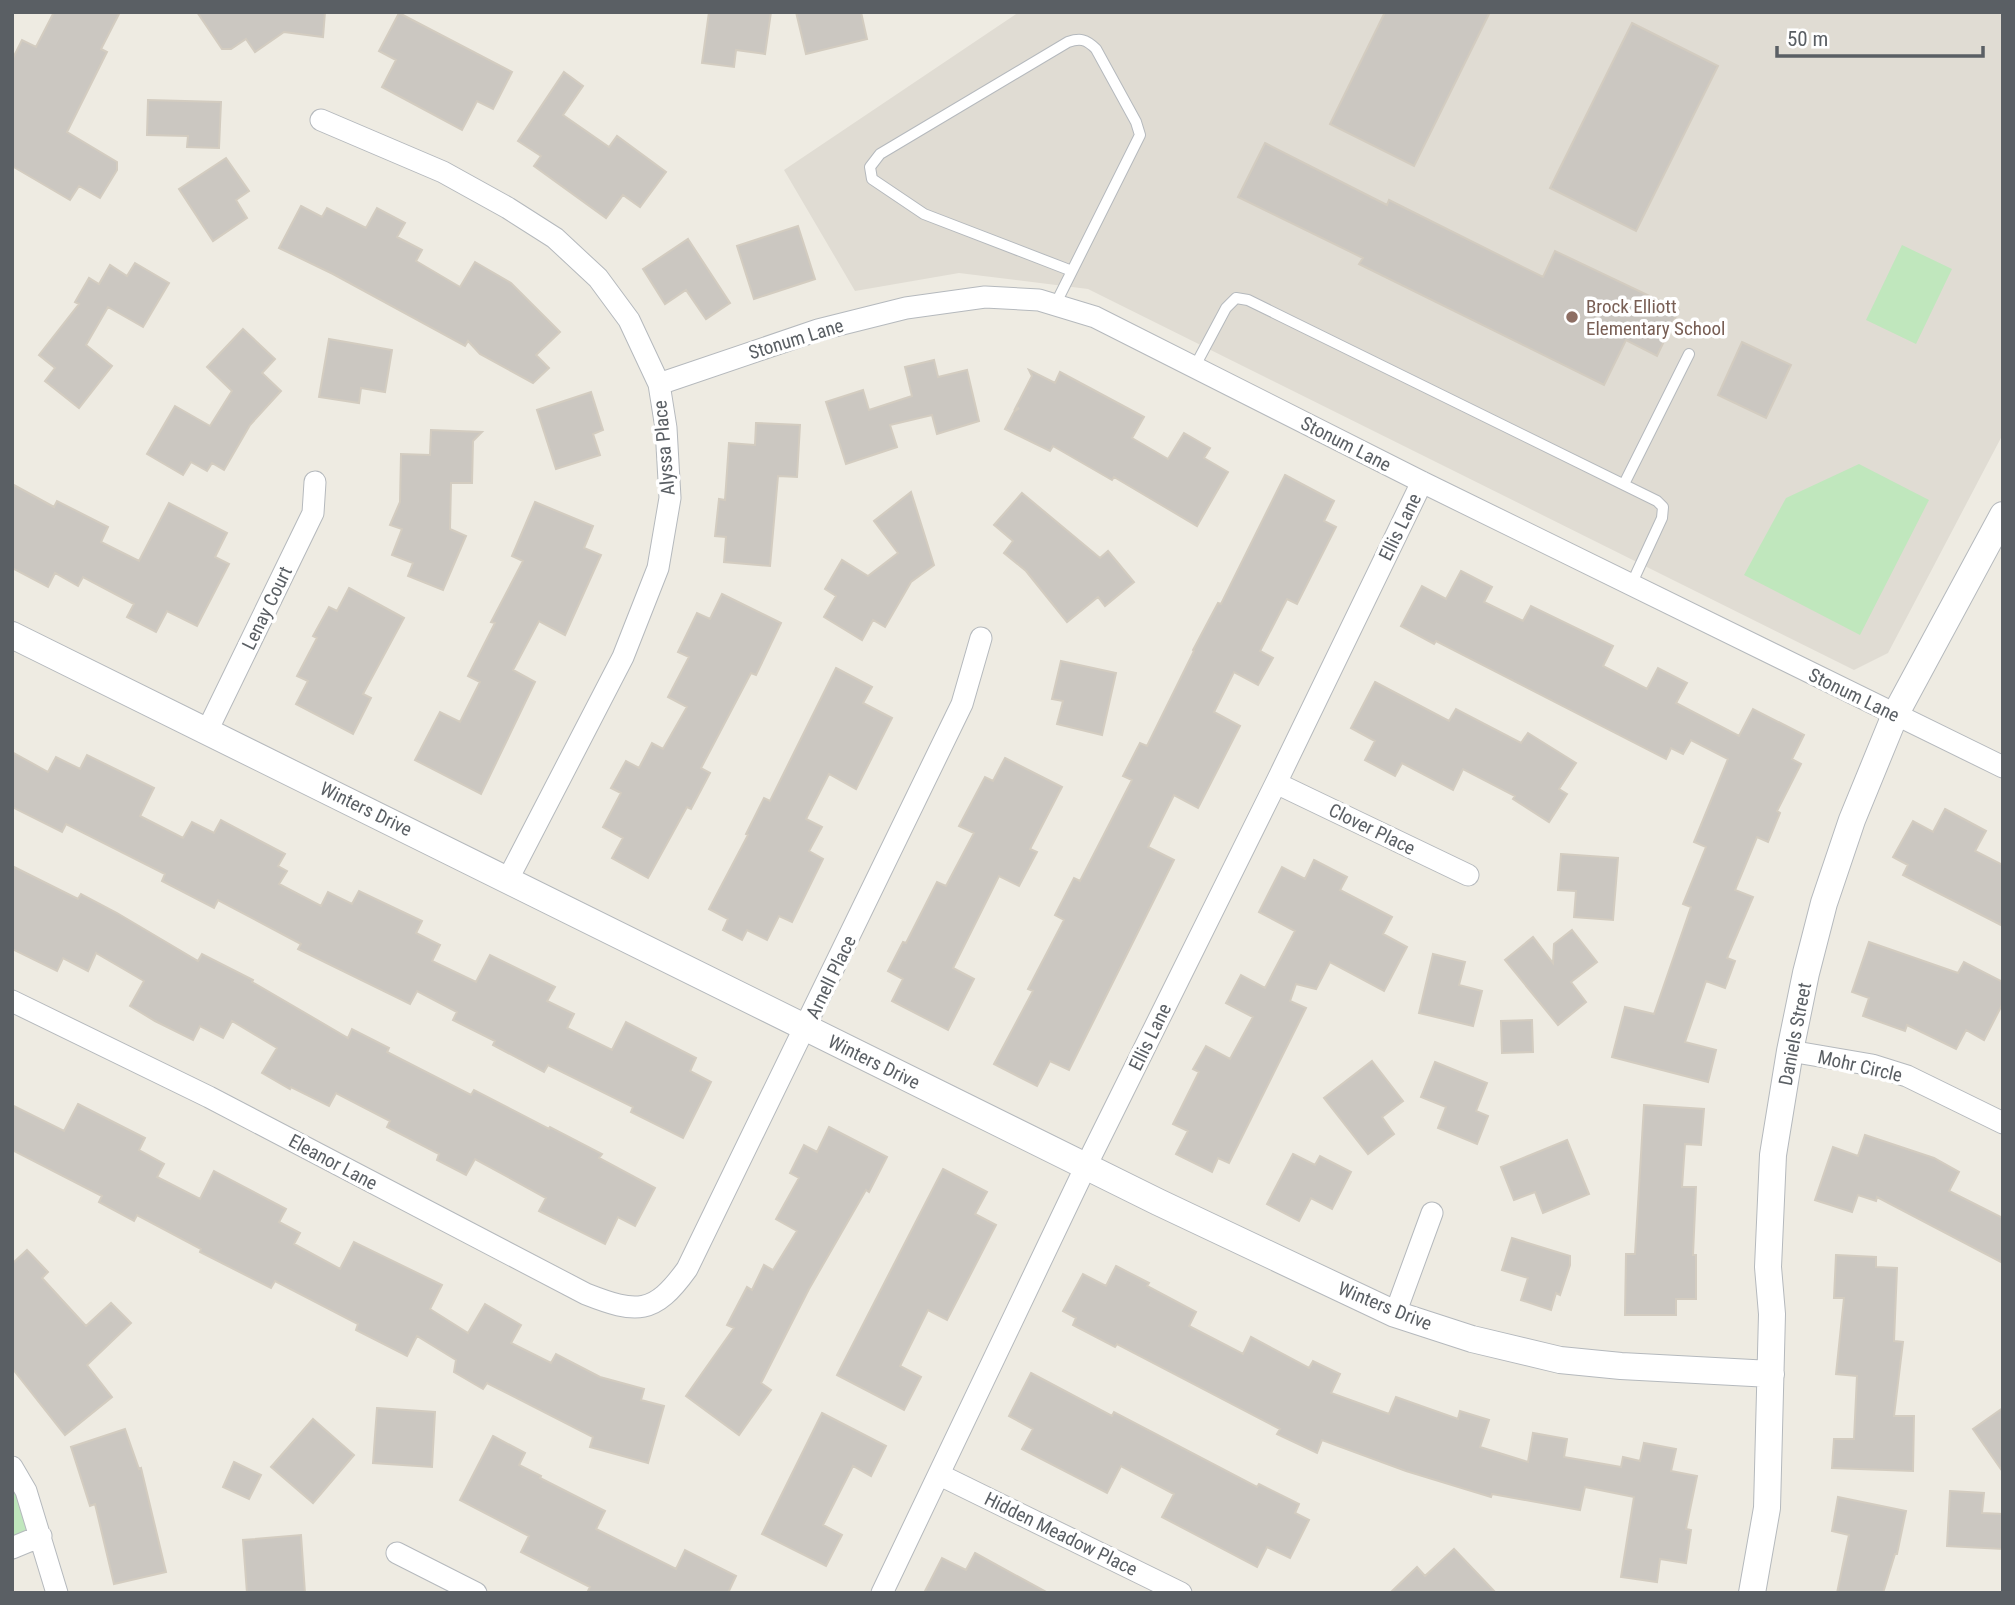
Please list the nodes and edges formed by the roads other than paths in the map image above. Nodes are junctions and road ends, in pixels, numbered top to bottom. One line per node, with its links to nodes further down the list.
1 (321, 120): 6 (street, Alyssa Place)
2 (1072, 271): 2 (lane); 3 (lane)
3 (1055, 305): 5 (street, Stonum Lane); 6 (street, Stonum Lane)
4 (1689, 354): 9 (lane)
5 (1194, 368): 8 (street, Stonum Lane); 9 (lane)
6 (659, 384): 19 (street, Alyssa Place)
7 (315, 482): 15 (street, Lenay Court)
8 (1422, 482): 11 (street, Stonum Lane); 17 (street, Ellis Lane)
9 (1624, 484): 11 (lane)
10 (2003, 515): 14 (street, Daniels Street)
11 (1632, 586): 14 (street, Stonum Lane)
12 (12, 635): 15 (street, Winters Drive)
13 (981, 638): 21 (street, Arnell Place)
14 (1895, 715): 16 (street, Stonum Lane); 22 (street, Daniels Street)
15 (207, 731): 19 (street, Winters Drive)
16 (2003, 767)
17 (1276, 783): 18 (street, Clover Place); 24 (street, Ellis Lane)
18 (1468, 875)
19 (508, 879): 21 (street, Winters Drive)
20 (12, 1001): 26 (street, Eleanor Lane)
21 (806, 1029): 24 (street, Winters Drive); 26 (street, Arnell Place)
22 (1790, 1051): 23 (street, Mohr Circle); 28 (street, Daniels Street)
23 (2003, 1123)
24 (1086, 1166): 27 (street, Winters Drive); 30 (street, Ellis Lane)
25 (1432, 1213): 27 (street)
26 (656, 1302)
27 (1395, 1314): 28 (street, Winters Drive)
28 (1771, 1374): 38 (street, Daniels Street)
29 (12, 1467): 31 (street)
30 (940, 1475): 36 (street, Ellis Lane); 37 (street, Hidden Meadow Place)
31 (41, 1536): 32 (street); 34 (street)
32 (12, 1548)
33 (397, 1553): 35 (street)
34 (57, 1593)
35 (476, 1593)
36 (882, 1593)
37 (1181, 1593)
38 (1752, 1593)

